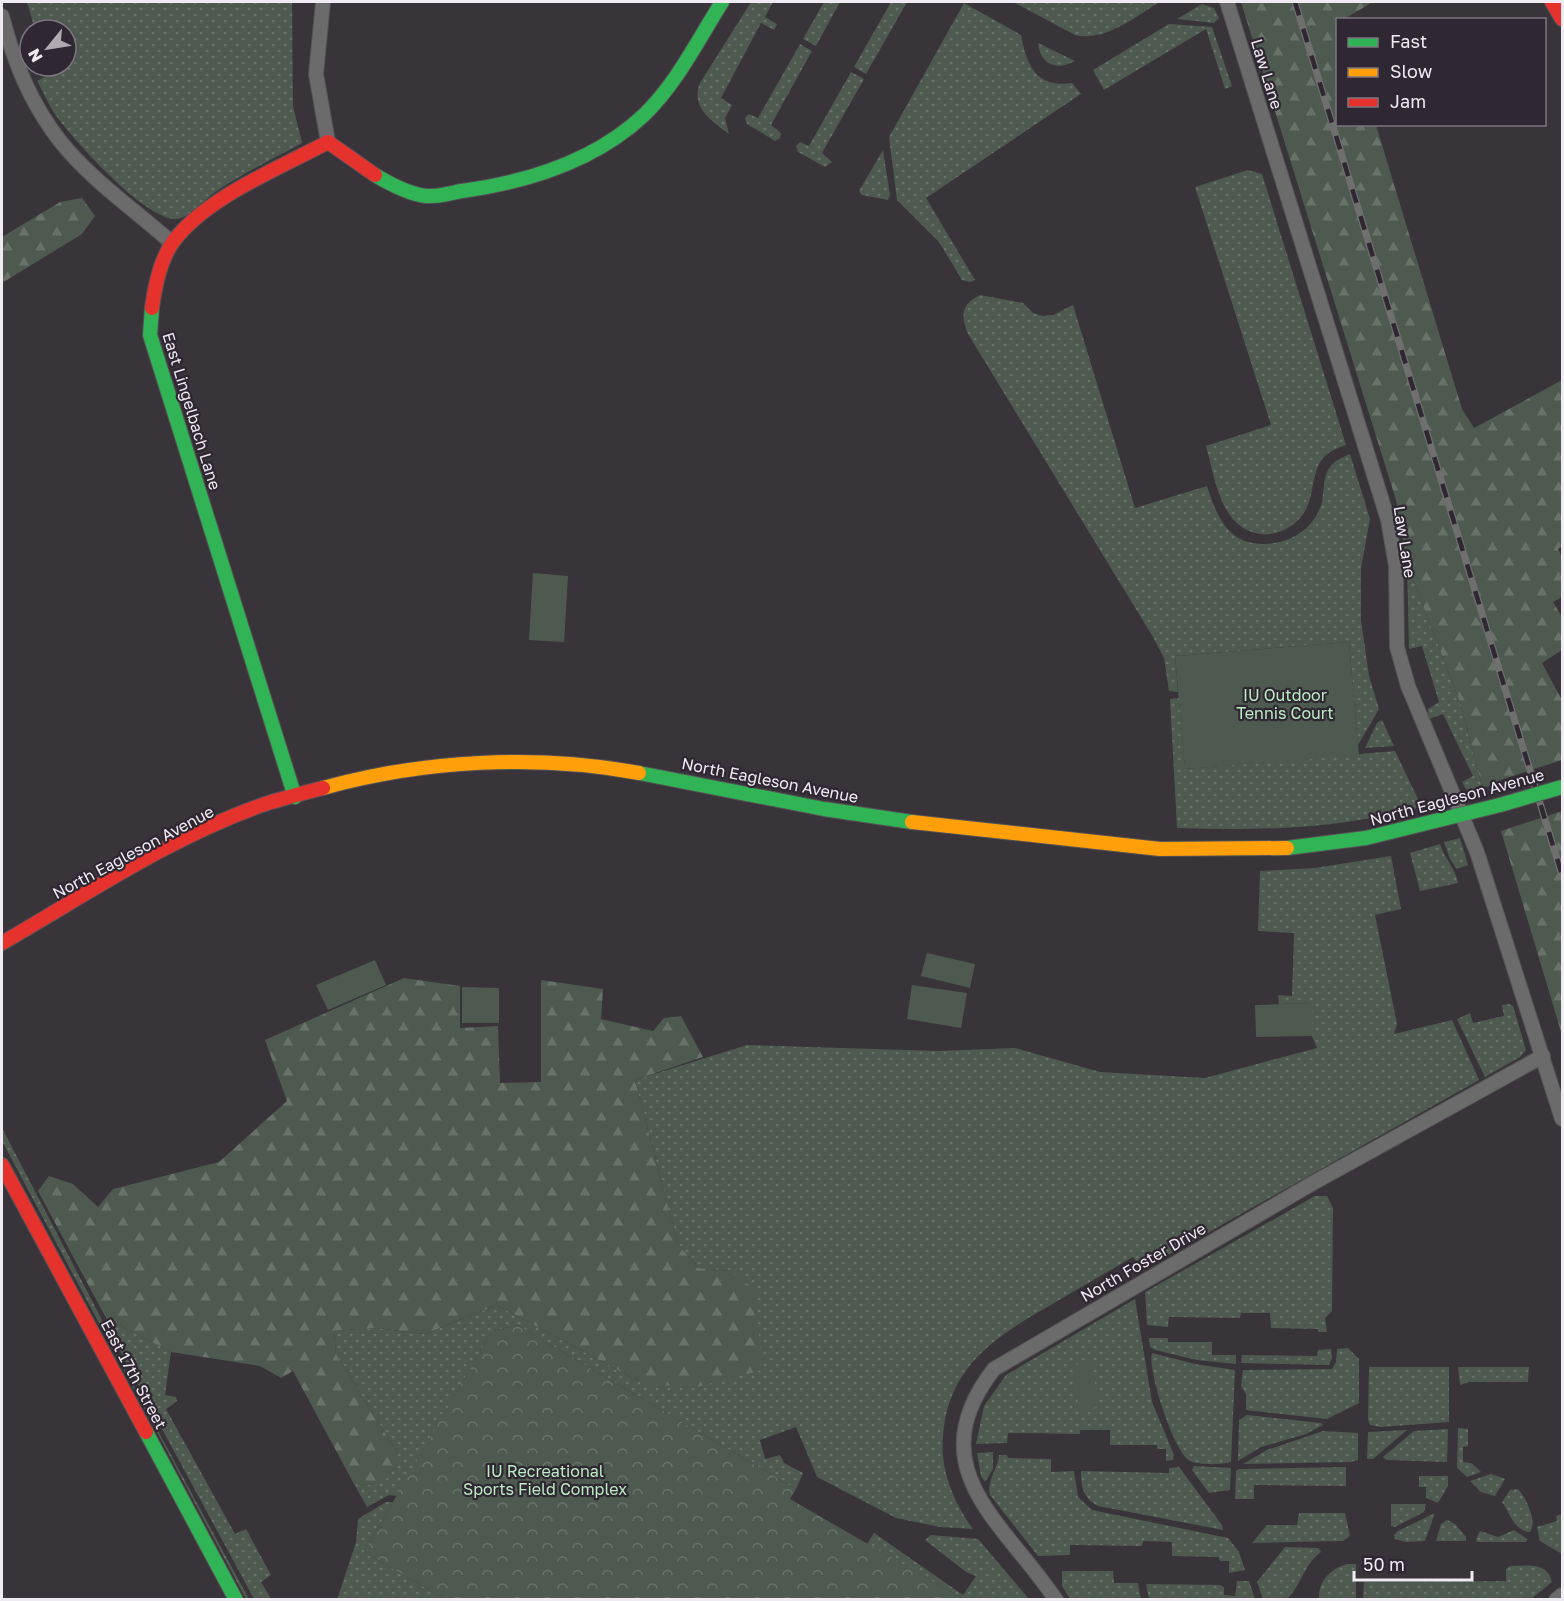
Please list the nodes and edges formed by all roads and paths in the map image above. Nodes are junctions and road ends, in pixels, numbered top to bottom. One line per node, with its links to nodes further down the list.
1 (323, 2): 7 (street)
2 (722, 2): 7 (street)
3 (1227, 2): 11 (street, Law Lane)
4 (1552, 2): 6 (street)
5 (2, 16): 8 (street)
6 (1563, 20)
7 (328, 142): 8 (street)
8 (172, 243): 10 (street, East Lingelbach Lane)
9 (1563, 787): 11 (street, North Eagleson Avenue, bridge)
10 (295, 797): 11 (street, North Eagleson Avenue); 12 (street, North Eagleson Avenue)
11 (1464, 815): 13 (street, Law Lane)
12 (2, 943)
13 (1543, 1056): 14 (street, Law Lane); 18 (street, North Foster Drive)
14 (1563, 1119)
15 (2, 1165): 17 (street, East 17th Street)
16 (1563, 1595): 19 (street)
17 (236, 1599)
18 (1056, 1599)
19 (1556, 1599)

